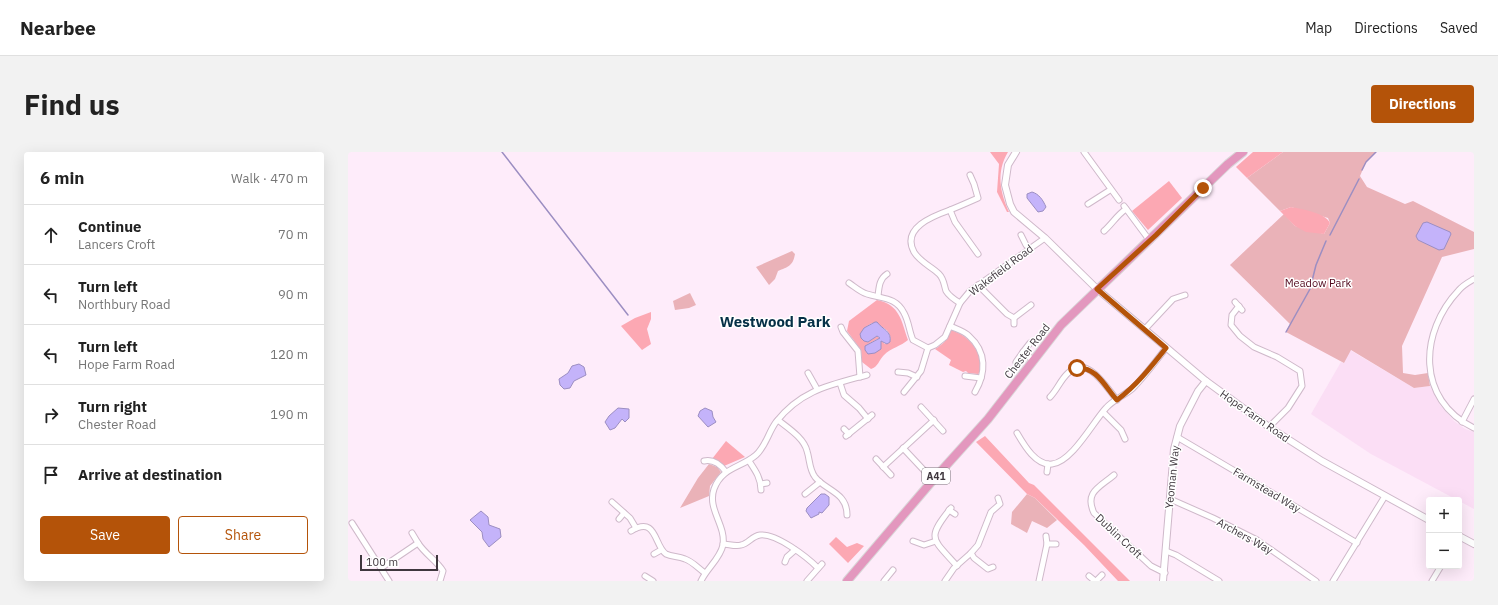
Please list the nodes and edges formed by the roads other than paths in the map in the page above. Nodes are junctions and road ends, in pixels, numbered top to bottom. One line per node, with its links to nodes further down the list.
1 (1016, 152): 11 (street, Hope Farm Road)
2 (1084, 152): 5 (street)
3 (1243, 152): 12 (main road, Chester Road / A41)
4 (970, 175): 8 (street)
5 (1110, 190): 6 (street); 7 (street)
6 (1119, 200)
7 (1088, 204)
8 (950, 210): 14 (street); 22 (street)
9 (1104, 231): 12 (street)
10 (1022, 235): 13 (street)
11 (1045, 238): 13 (street, Wakefield Road); 19 (street, Hope Farm Road)
12 (1150, 240): 19 (main road, Chester Road / A41)
13 (1030, 248): 18 (street, Wakefield Road)
14 (978, 254)
15 (884, 275): 21 (street)
16 (1474, 279): 55 (street)
17 (849, 283): 21 (street)
18 (978, 286): 22 (street, Wakefield Road); 25 (street)
19 (1097, 289): 28 (street, Hope Farm Road); 34 (main road, Chester Road / A41)
20 (1185, 295): 28 (street)
21 (878, 296): 31 (street)
22 (960, 303): 27 (street, Wakefield Road)
23 (1031, 305): 25 (street)
24 (1239, 306): 56 (street)
25 (1014, 318): 26 (street)
26 (1014, 324)
27 (950, 326): 31 (street, Wakefield Road); 42 (street)
28 (1145, 329): 32 (street, Hope Farm Road)
29 (841, 331): 40 (street)
30 (1030, 343): 33 (street)
31 (928, 348): 41 (street)
32 (1166, 348): 43 (street, Hope Farm Road); 50 (street)
33 (1023, 352): 34 (street); 35 (street)
34 (1033, 360): 75 (main road, Chester Road / A41)
35 (1016, 362)
36 (898, 372): 41 (street)
37 (808, 373): 45 (street)
38 (867, 376): 40 (street)
39 (964, 376): 42 (street)
40 (860, 377): 44 (street)
41 (917, 377): 46 (street)
42 (981, 378): 47 (street)
43 (1206, 381): 56 (street, Hope Farm Road); 61 (street, Yeoman Way)
44 (840, 383): 45 (street); 58 (street)
45 (817, 389): 53 (street)
46 (904, 392)
47 (975, 392)
48 (1051, 397): 50 (street)
49 (1474, 399): 55 (street)
50 (1117, 400): 52 (street)
51 (921, 407): 54 (street)
52 (1103, 412): 62 (street); 69 (street)
53 (778, 420): 68 (street); 76 (street)
54 (934, 420): 59 (street); 65 (street)
55 (1462, 422): 57 (street)
56 (1269, 427): 79 (street, Hope Farm Road)
57 (1474, 428)
58 (844, 429)
59 (943, 431)
60 (1017, 433): 64 (street)
61 (1177, 437): 80 (street, Yeoman Way); 95 (street, Farmstead Way)
62 (1125, 439)
63 (1029, 440): 64 (street)
64 (1023, 443): 69 (street)
65 (903, 448): 70 (street); 75 (street)
66 (707, 459): 71 (street)
67 (876, 459): 70 (street)
68 (749, 461): 71 (street); 77 (street)
69 (1048, 464): 72 (street)
70 (883, 467): 73 (street)
71 (726, 472): 96 (street)
72 (1047, 472)
73 (891, 475)
74 (1114, 475): 111 (street, Dublin Croft)
75 (933, 480): 121 (main road, Chester Road / A41)
76 (820, 482): 78 (street); 85 (street)
77 (767, 483)
78 (805, 494)
79 (1385, 496): 86 (street, Hope Farm Road); 95 (street)
80 (1170, 499): 102 (street, Yeoman Way); 128 (street, Archers Way)
81 (612, 502): 83 (street)
82 (1001, 502): 104 (street)
83 (624, 513): 87 (street); 100 (street)
84 (955, 514): 93 (street)
85 (847, 515)
86 (1426, 518)
87 (619, 519)
88 (352, 524): 107 (street)
89 (412, 533): 94 (street)
90 (1046, 536): 97 (street)
91 (1462, 538): 99 (street)
92 (913, 541): 93 (street)
93 (936, 541): 106 (street)
94 (418, 543): 107 (street); 117 (street)
95 (1357, 543): 129 (street)
96 (723, 544): 101 (street); 112 (street)
97 (1047, 544): 98 (street); 124 (street)
98 (1056, 544)
99 (1474, 544)
100 (661, 550): 103 (street); 112 (street)
101 (795, 550): 105 (street); 120 (street)
102 (1166, 551): 111 (street, Yeoman Way); 127 (street)
103 (654, 554)
104 (971, 554): 106 (street); 110 (street)
105 (785, 558)
106 (956, 566): 123 (street)
107 (381, 568): 116 (street)
108 (1439, 569): 130 (street)
109 (893, 570): 122 (street)
110 (990, 570)
111 (1165, 573): 126 (street, Yeoman Way)
112 (705, 574): 119 (street)
113 (1102, 575): 125 (street)
114 (646, 576): 118 (street)
115 (1089, 576): 125 (street)
116 (390, 581)
117 (440, 581)
118 (653, 581)
119 (701, 581)
120 (807, 581)
121 (846, 581)
122 (884, 581)
123 (945, 581)
124 (1039, 581)
125 (1096, 581)
126 (1163, 581)
127 (1219, 581)
128 (1316, 581)
129 (1333, 581)
130 (1432, 581)

